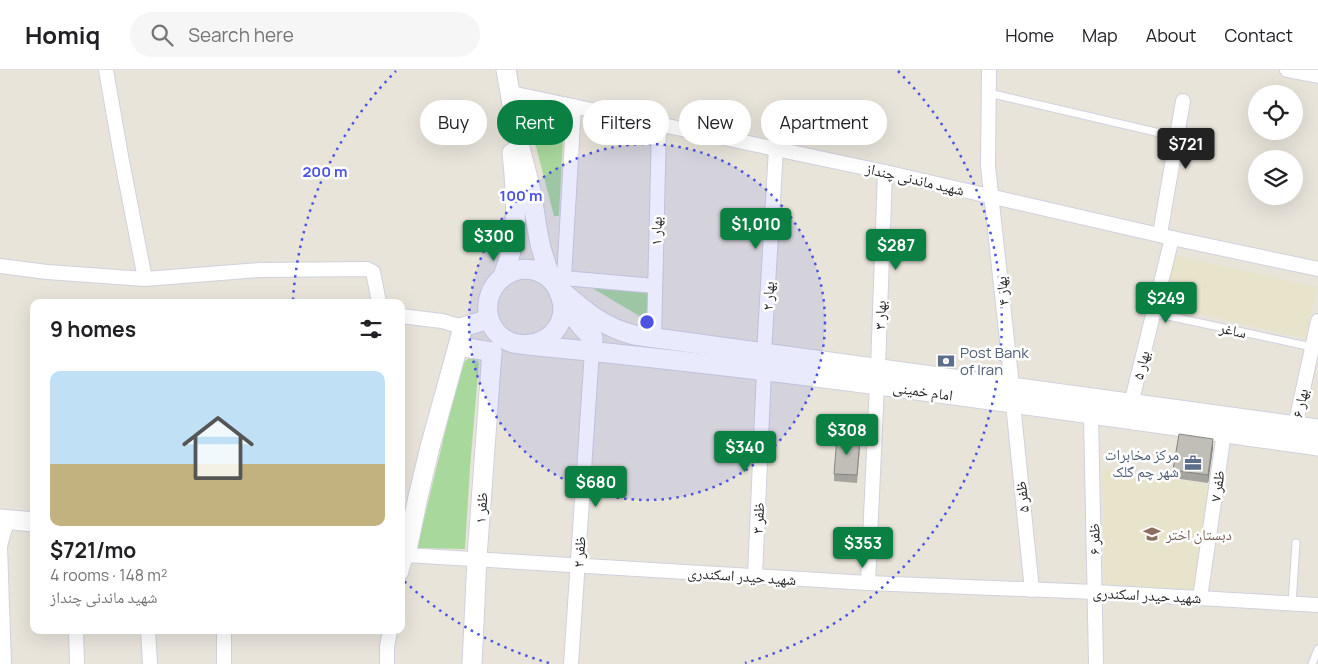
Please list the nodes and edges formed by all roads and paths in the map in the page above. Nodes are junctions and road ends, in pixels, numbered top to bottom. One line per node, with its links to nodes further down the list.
1 (106, 70): 24 (street)
2 (498, 70): 19 (street)
3 (506, 70): 7 (street)
4 (989, 70): 8 (street, بهار ۴)
5 (1293, 71): 6 (street)
6 (1318, 76)
7 (511, 93): 10 (street, شهید ماندنی چنداز); 18 (street)
8 (989, 93): 13 (lane); 17 (street, بهار ۴)
9 (1184, 101): 13 (street, بهار ۵)
10 (574, 106): 11 (street, شهید ماندنی چنداز); 25 (street)
11 (583, 108)
12 (669, 127): 15 (street, شهید ماندنی چنداز)
13 (1177, 137): 20 (street, بهار ۵)
14 (659, 145): 25 (street, بهار ۱)
15 (776, 149): 16 (street, شهید ماندنی چنداز); 39 (street, بهار ۲)
16 (885, 172): 17 (street, شهید ماندنی چنداز); 40 (street, بهار ۳)
17 (991, 196): 20 (street, شهید ماندنی چنداز); 41 (street, بهار ۴)
18 (536, 216): 19 (street); 26 (street)
19 (515, 220): 23 (street)
20 (1166, 236): 22 (street, شهید ماندنی چنداز); 28 (street, بهار ۵)
21 (0, 266): 24 (street)
22 (1318, 269)
23 (503, 276): 26 (street); 30 (street)
24 (145, 279): 27 (street)
25 (655, 286): 33 (street, بهار ۱)
26 (557, 287): 33 (street, امام خمینی); 35 (street); 38 (street)
27 (378, 299)
28 (1154, 313): 37 (lane, ساغر); 42 (street, بهار ۵)
29 (405, 316): 32 (street)
30 (489, 319): 32 (street); 34 (street)
31 (1318, 321): 37 (street, بهار ۶)
32 (463, 328): 36 (street)
33 (654, 338): 39 (street, امام خمینی)
34 (498, 345): 35 (street); 36 (street); 54 (street, ظفر ۱)
35 (527, 345): 38 (street, امام خمینی)
36 (458, 346): 49 (street)
37 (1312, 347): 45 (street, بهار ۶)
38 (592, 351): 39 (street, امام خمینی); 56 (street, ظفر ۲)
39 (764, 362): 40 (street, امام خمینی); 57 (street, ظفر ۳)
40 (878, 376): 41 (street, امام خمینی); 58 (street, بهار ۳)
41 (1012, 395): 42 (street, امام خمینی); 43 (street, امام خمینی); 59 (street, ظفر ۵)
42 (1131, 404): 44 (street, امام خمینی)
43 (1091, 415): 44 (street, امام خمینی); 60 (street, ظفر ۶)
44 (1155, 415): 45 (street, امام خمینی); 47 (street, امام خمینی)
45 (1295, 426): 46 (street, امام خمینی)
46 (1318, 429)
47 (1224, 433): 48 (street, امام خمینی); 61 (street, ظفر ۷)
48 (1318, 446)
49 (408, 513): 53 (street)
50 (5, 519): 51 (street); 69 (street)
51 (30, 522)
52 (1296, 543): 62 (lane)
53 (406, 555): 54 (street, شهید حیدر اسکندری); 55 (street)
54 (477, 558): 56 (street, شهید حیدر اسکندری); 74 (street, ظفر ۱)
55 (405, 559)
56 (579, 566): 57 (street, شهید حیدر اسکندری); 75 (street, ظفر ۲)
57 (755, 576): 58 (street, شهید حیدر اسکندری)
58 (868, 584): 59 (street, شهید حیدر اسکندری)
59 (1032, 590): 60 (street, شهید حیدر اسکندری)
60 (1095, 592): 61 (street, شهید حیدر اسکندری); 76 (street, ظفر ۶)
61 (1200, 598): 62 (street, شهید حیدر اسکندری)
62 (1292, 604): 63 (street, شهید حیدر اسکندری)
63 (1318, 605)
64 (76, 634): 70 (street)
65 (148, 634): 71 (street)
66 (224, 634): 72 (street)
67 (389, 634): 73 (street)
68 (1318, 649): 77 (lane)
69 (4, 664)
70 (77, 664)
71 (150, 664)
72 (224, 664)
73 (387, 664)
74 (472, 664)
75 (571, 664)
76 (1096, 664)
77 (1312, 664)

